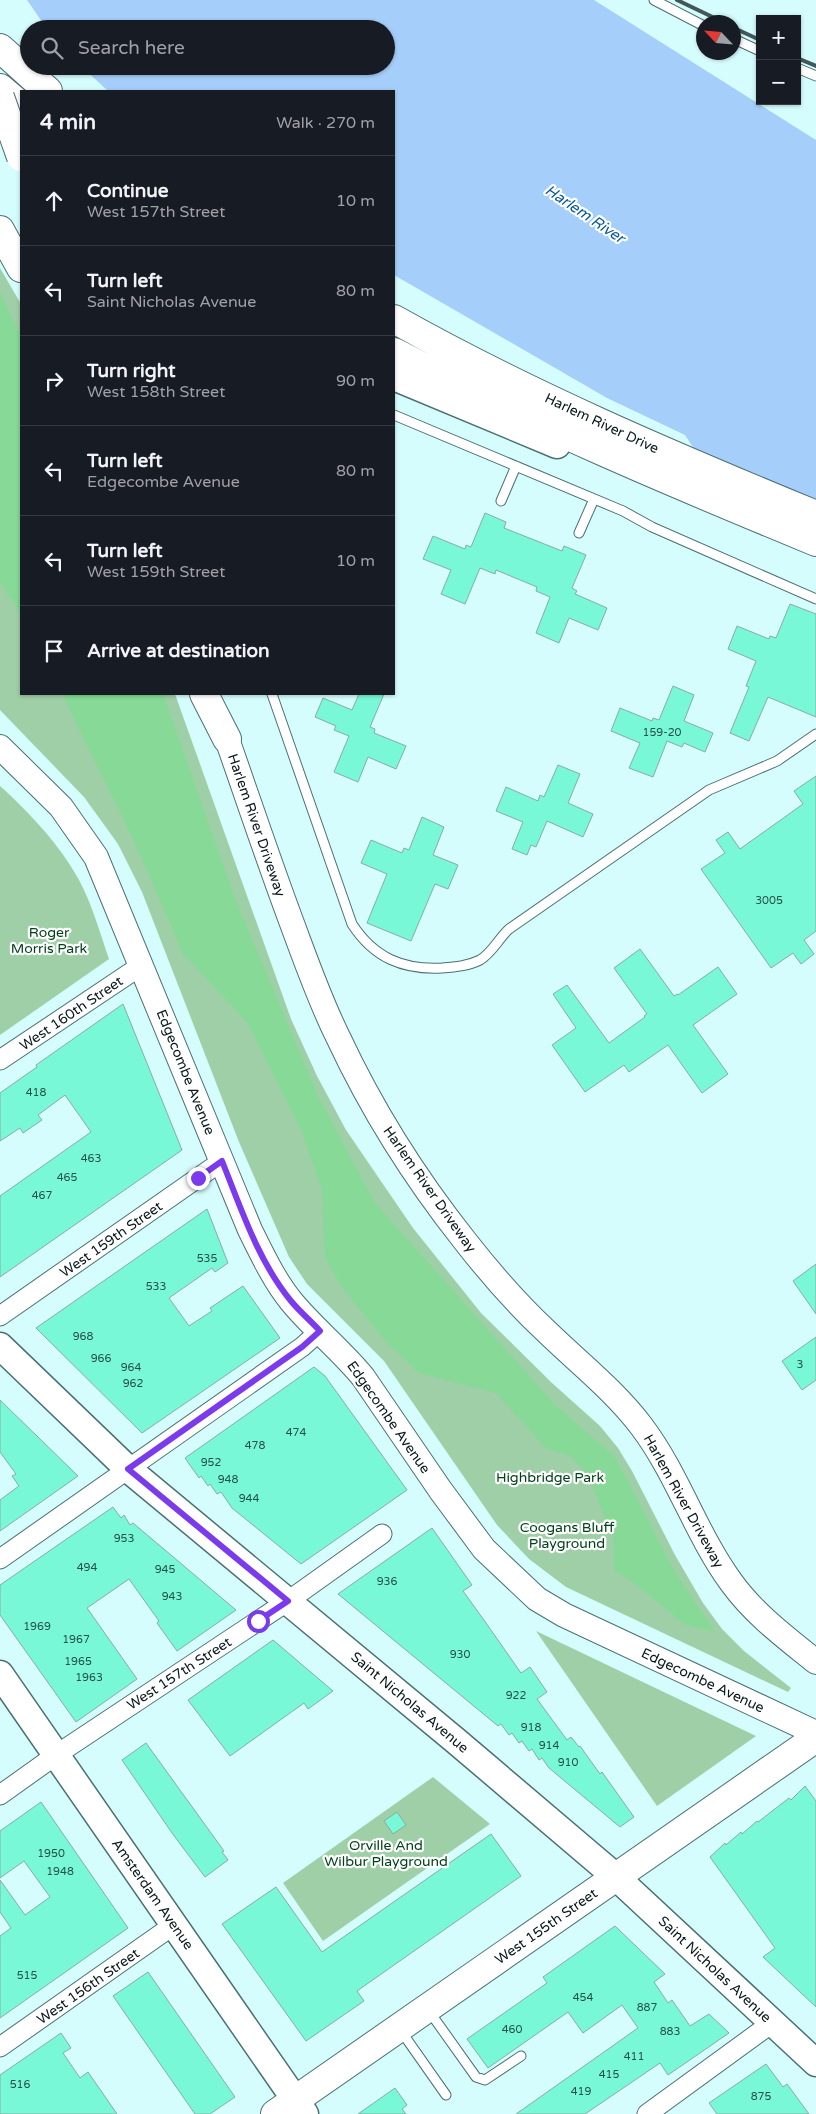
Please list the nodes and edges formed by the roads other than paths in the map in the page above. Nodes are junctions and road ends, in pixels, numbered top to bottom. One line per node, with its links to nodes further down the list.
1 (654, 0): 2 (lane)
2 (696, 22)
3 (741, 42): 5 (lane)
4 (0, 48): 6 (main road)
5 (756, 49)
6 (20, 66)
7 (801, 70): 9 (lane)
8 (30, 75): 11 (main road)
9 (816, 76)
10 (0, 88): 13 (main road)
11 (47, 90)
12 (0, 97): 15 (main road, bridge)
13 (20, 105)
14 (0, 138): 16 (main road)
15 (20, 153)
16 (20, 155)
17 (0, 230): 18 (main road)
18 (20, 266)
19 (395, 320): 26 (main road, Harlem River Drive)
20 (395, 353): 28 (main road, Harlem River Drive)
21 (395, 377): 29 (main road)
22 (395, 414): 23 (lane)
23 (516, 466): 24 (lane); 25 (lane)
24 (594, 499): 27 (lane); 30 (lane)
25 (501, 501)
26 (816, 516)
27 (579, 532)
28 (816, 542)
29 (816, 552)
30 (816, 599)
31 (205, 695): 36 (main road)
32 (214, 695): 36 (main road)
33 (220, 695): 36 (main road)
34 (272, 695): 35 (lane)
35 (816, 734)
36 (227, 739): 48 (street, Harlem River Driveway)
37 (0, 747): 38 (street, Edgecombe Avenue)
38 (142, 965): 39 (street, West 160th Street); 40 (street, Edgecombe Avenue)
39 (0, 1060)
40 (222, 1161): 41 (street, West 159th Street); 42 (street, Edgecombe Avenue)
41 (0, 1316)
42 (320, 1331): 44 (street); 50 (street, Edgecombe Avenue)
43 (0, 1346): 44 (main road, Saint Nicholas Avenue)
44 (128, 1469): 46 (street); 47 (main road, Saint Nicholas Avenue)
45 (382, 1534): 47 (street, West 157th Street)
46 (0, 1559)
47 (288, 1601): 52 (street, West 157th Street); 54 (main road, Saint Nicholas Avenue)
48 (816, 1662)
49 (0, 1674): 52 (main road, Amsterdam Avenue)
50 (816, 1733)
51 (816, 1738): 54 (main road, West 155th Street)
52 (56, 1754): 53 (street, West 157th Street); 55 (main road, Amsterdam Avenue)
53 (0, 1795)
54 (616, 1877): 56 (main road, West 155th Street); 57 (main road, Saint Nicholas Avenue)
55 (175, 1924): 59 (street, West 156th Street); 63 (main road, Amsterdam Avenue)
56 (427, 2009): 58 (main road, West 155th Street); 60 (lane)
57 (772, 2023): 61 (main road, Saint Nicholas Avenue); 64 (street)
58 (400, 2029): 62 (lane); 63 (main road, West 155th Street)
59 (0, 2047)
60 (521, 2056)
61 (816, 2063)
62 (446, 2095)
63 (292, 2109)
64 (647, 2114)

